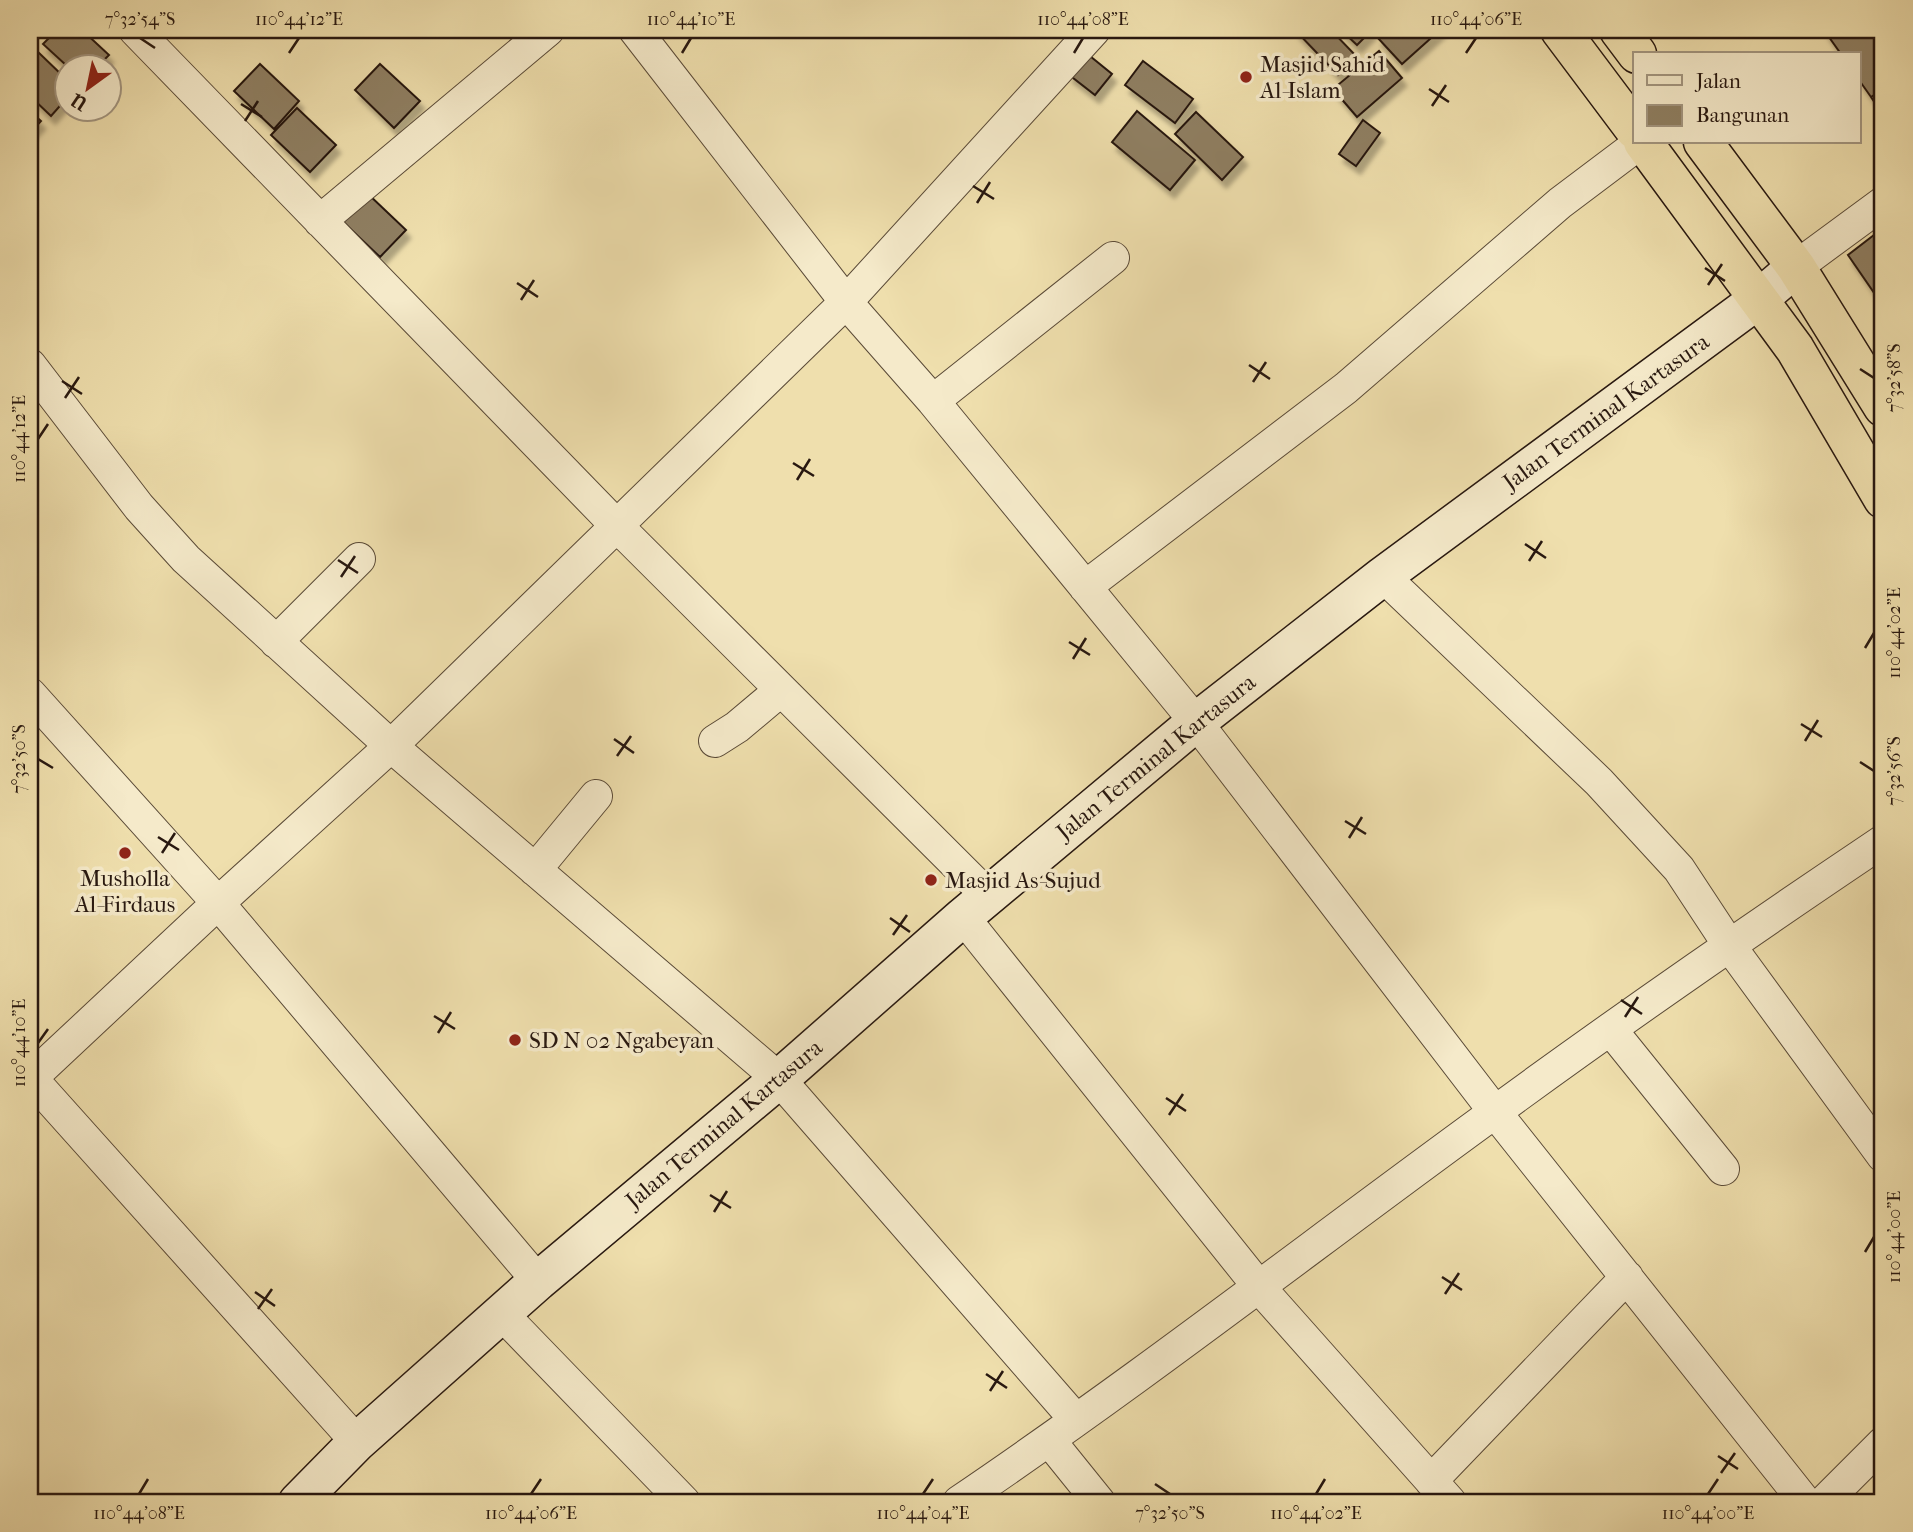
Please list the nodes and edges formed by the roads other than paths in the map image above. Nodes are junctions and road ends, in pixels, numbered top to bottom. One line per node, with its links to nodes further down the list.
1 (135, 30): 13 (street)
2 (548, 30): 13 (street)
3 (635, 30): 17 (street)
4 (1094, 30): 17 (street)
5 (1560, 30): 8 (highway)
6 (1619, 30): 7 (highway)
7 (1636, 52)
8 (1633, 127)
9 (1639, 144): 25 (street)
10 (1644, 144): 16 (highway)
11 (1704, 144): 15 (highway)
12 (1883, 203): 15 (street)
13 (320, 220): 22 (street)
14 (1113, 258): 19 (street)
15 (1796, 267): 16 (street, Jalan Terminal Kartasura); 20 (highway)
16 (1760, 298): 21 (highway); 24 (street, Jalan Terminal Kartasura)
17 (846, 302): 19 (street); 22 (street)
18 (30, 365): 26 (street)
19 (933, 401): 25 (street)
20 (1883, 407)
21 (1883, 499)
22 (616, 525): 27 (street); 31 (street)
23 (359, 559): 26 (street)
24 (1383, 576): 29 (street, Jalan Terminal Kartasura); 37 (street)
25 (1085, 587): 29 (street)
26 (276, 642): 31 (street)
27 (781, 690): 30 (street); 36 (street)
28 (30, 694): 35 (street)
29 (1196, 722): 36 (street, Jalan Terminal Kartasura); 41 (street)
30 (715, 741)
31 (391, 747): 34 (street); 35 (street)
32 (596, 796): 34 (street)
33 (1883, 841): 37 (street)
34 (535, 870): 40 (street)
35 (218, 903): 39 (street); 45 (street)
36 (975, 906): 40 (street, Jalan Terminal Kartasura); 46 (street)
37 (1729, 945): 38 (street); 42 (street)
38 (1611, 1030): 41 (street); 43 (street)
39 (30, 1078): 50 (street)
40 (779, 1079): 45 (street, Jalan Terminal Kartasura); 48 (street)
41 (1495, 1112): 44 (street); 46 (street)
42 (1883, 1156)
43 (1723, 1169)
44 (1627, 1277): 52 (street); 57 (street)
45 (538, 1281): 47 (street, Jalan Terminal Kartasura)
46 (1259, 1287): 48 (street); 52 (street)
47 (502, 1314): 50 (street, Jalan Terminal Kartasura); 54 (street)
48 (1076, 1420): 49 (street)
49 (1049, 1440): 55 (street); 56 (street)
50 (357, 1442): 53 (street, Jalan Terminal Kartasura)
51 (1883, 1443): 58 (street)
52 (1440, 1491)
53 (298, 1502)
54 (684, 1502)
55 (959, 1502)
56 (1099, 1502)
57 (1805, 1502)
58 (1824, 1502)

